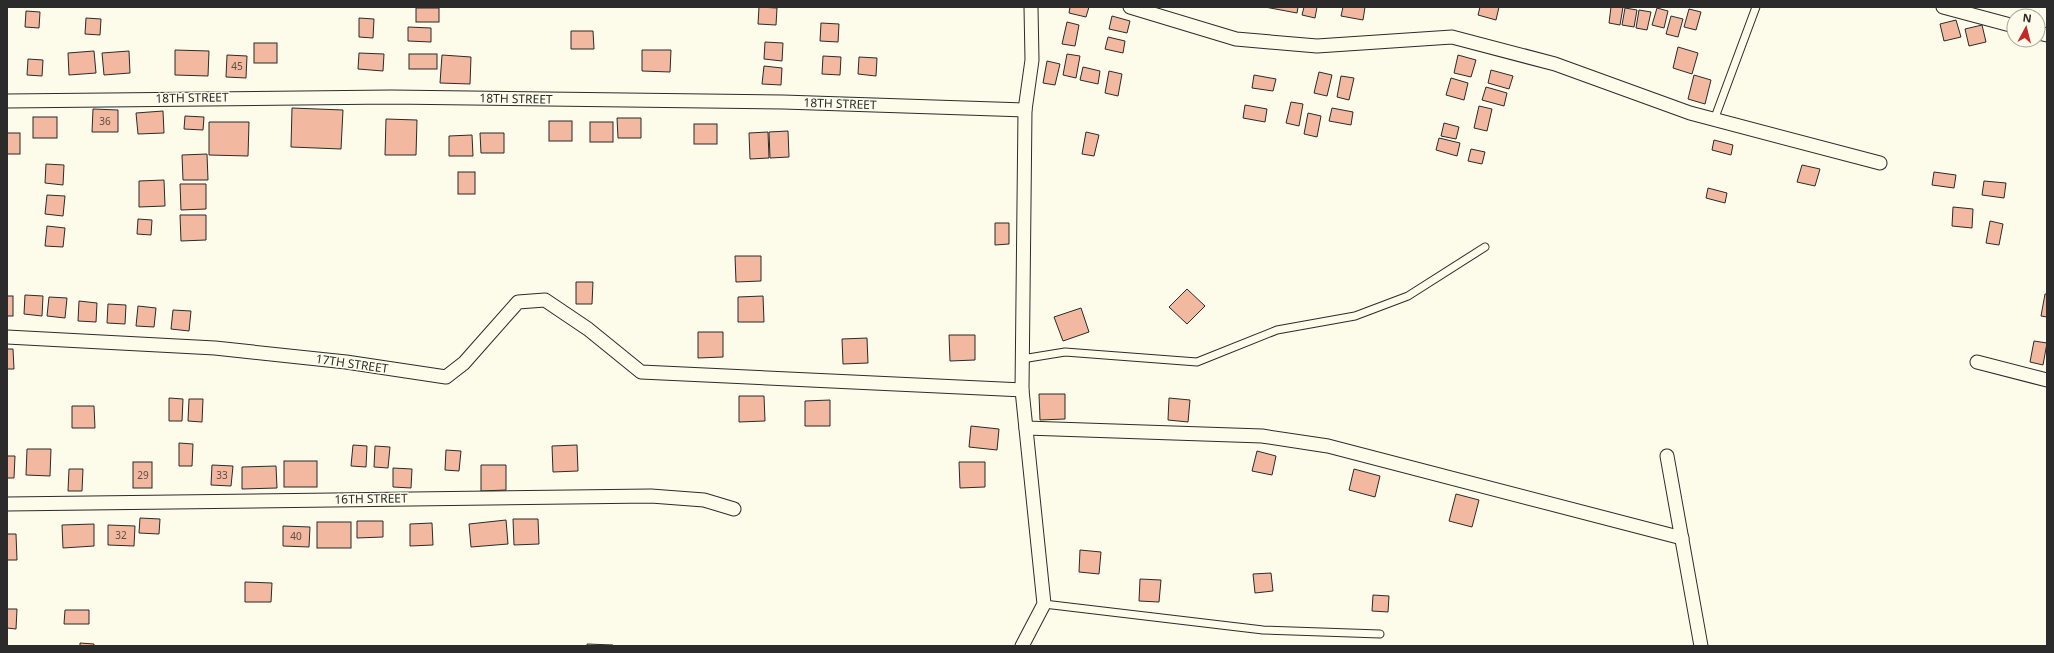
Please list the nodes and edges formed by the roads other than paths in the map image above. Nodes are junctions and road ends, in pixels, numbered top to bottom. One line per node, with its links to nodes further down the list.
1 (1031, 7): 7 (street)
2 (1130, 7): 8 (street)
3 (1756, 7): 8 (lane)
4 (1942, 7): 5 (street)
5 (2006, 24)
6 (7, 101): 7 (street, 18TH STREET)
7 (1025, 110): 12 (street)
8 (1714, 120): 9 (street)
9 (1880, 163)
10 (1485, 246): 12 (lane)
11 (7, 337): 15 (street, 17TH STREET)
12 (1022, 360): 15 (street)
13 (1976, 362): 14 (street)
14 (2047, 380)
15 (1022, 390): 16 (street)
16 (1026, 428): 20 (street); 21 (street)
17 (1667, 456): 20 (street)
18 (7, 504): 19 (street, 16TH STREET)
19 (734, 509)
20 (1682, 538): 24 (street)
21 (1044, 604): 22 (lane); 23 (street)
22 (1380, 634)
23 (1022, 646)
24 (1701, 646)

